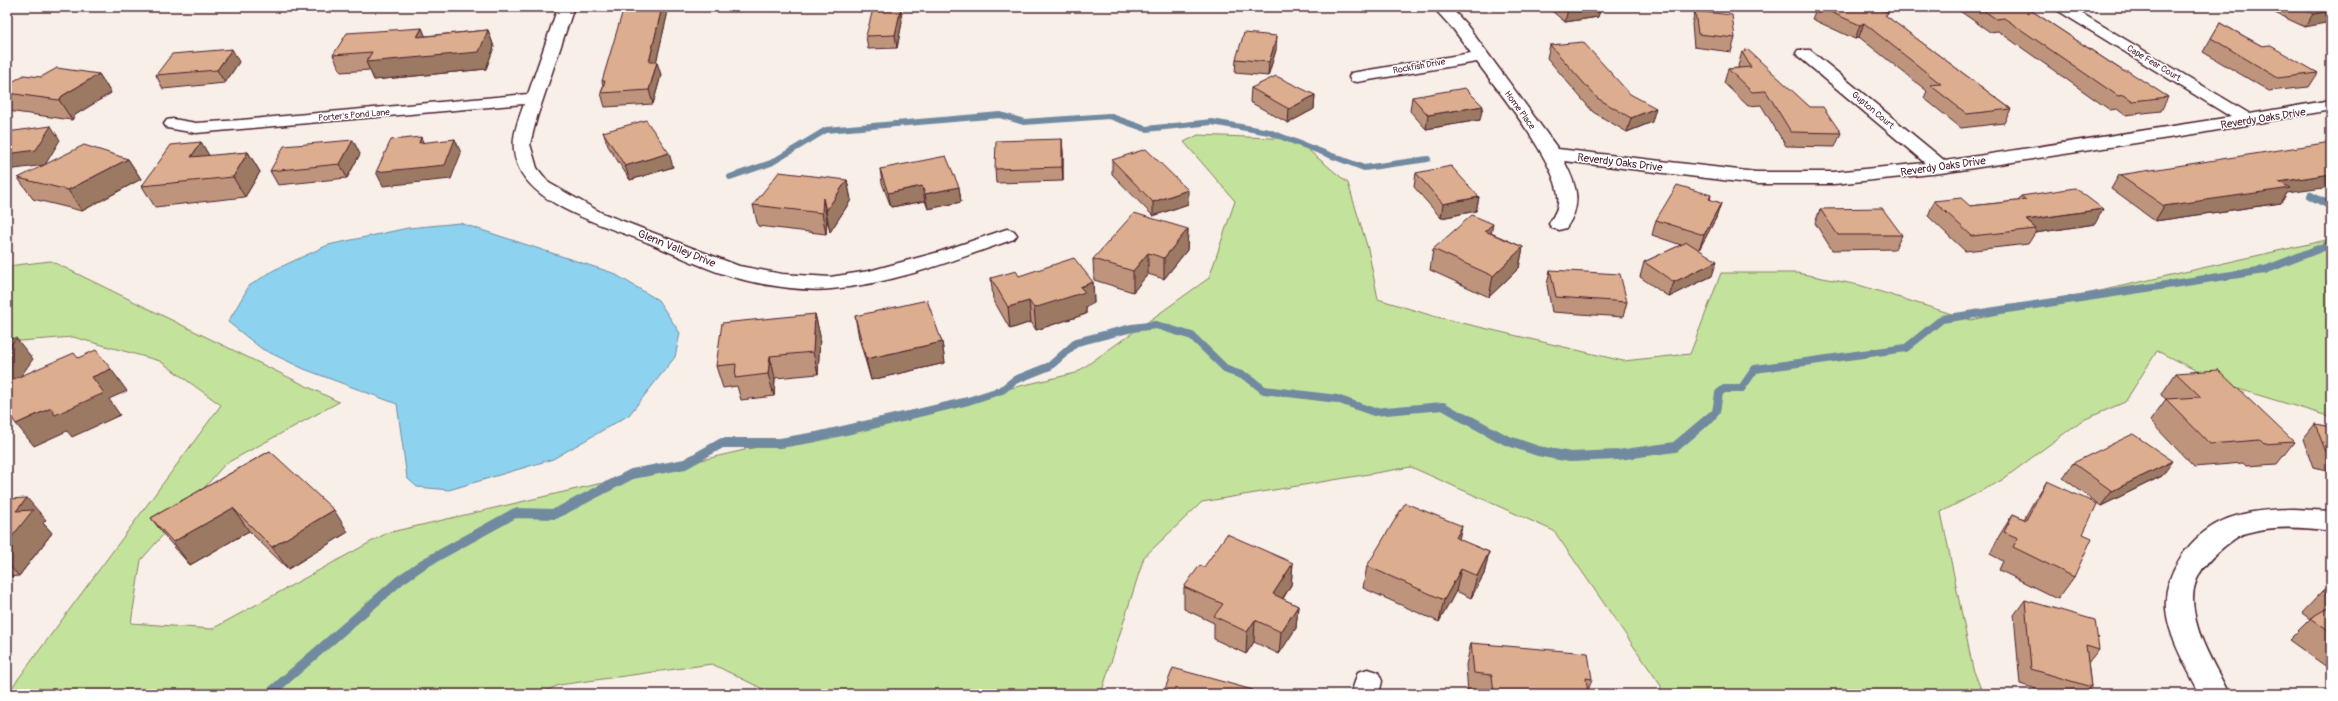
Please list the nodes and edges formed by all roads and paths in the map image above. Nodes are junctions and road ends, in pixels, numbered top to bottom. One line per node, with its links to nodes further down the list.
1 (566, 7): 7 (street, Glenn Valley Drive)
2 (1441, 7): 5 (street, Home Place)
3 (2060, 7): 9 (street, Cape Fear Court)
4 (1804, 53): 12 (street, Gupton Court)
5 (1481, 56): 6 (street, Rockfish Drive); 11 (street, Home Place)
6 (1357, 77)
7 (535, 98): 10 (street, Porter's Pond Lane); 14 (street, Glenn Valley Drive)
8 (2331, 105): 9 (street, Reverdy Oaks Drive)
9 (2248, 120): 12 (street, Reverdy Oaks Drive)
10 (173, 124)
11 (1552, 154): 12 (street, Reverdy Oaks Drive); 13 (street, Home Place)
12 (1941, 167)
13 (1559, 224)
14 (1007, 235)
15 (2331, 521): 16 (street)
16 (2215, 694)

